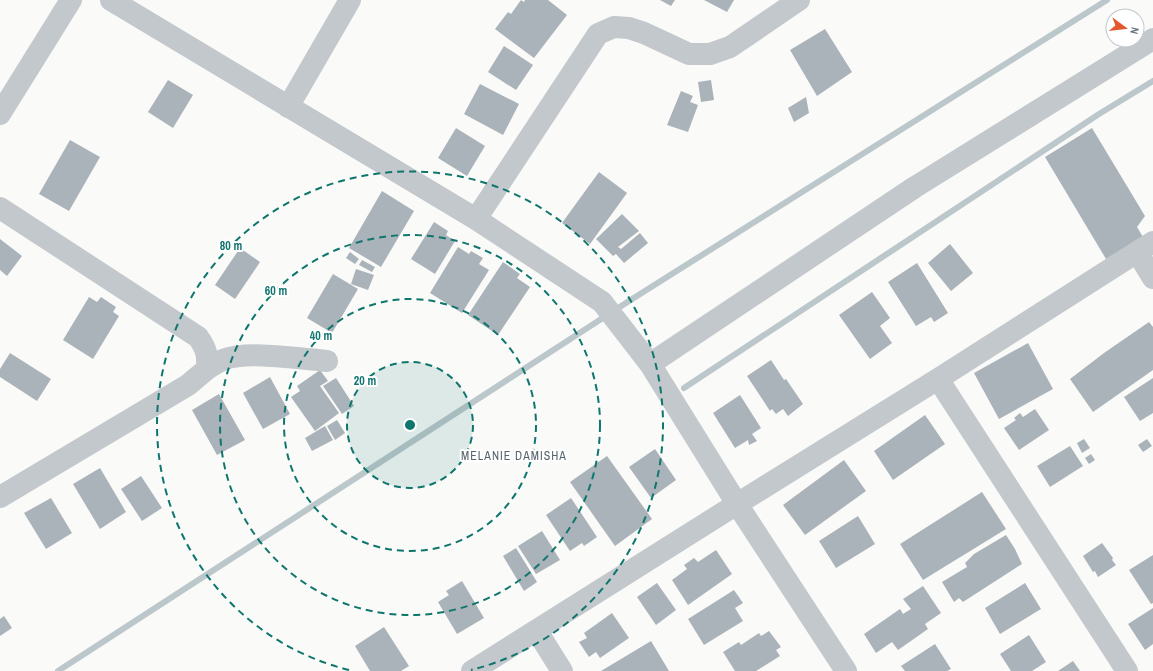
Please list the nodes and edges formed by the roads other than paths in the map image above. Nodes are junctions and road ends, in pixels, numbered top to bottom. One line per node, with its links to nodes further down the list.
1 (72, 0): 7 (street)
2 (111, 0): 6 (street)
3 (350, 0): 6 (street)
4 (799, 0): 9 (street)
5 (1153, 39): 13 (street)
6 (288, 107): 9 (street)
7 (0, 114)
8 (0, 208): 14 (street)
9 (476, 219): 13 (street)
10 (1145, 247): 11 (street); 15 (street)
11 (1153, 278)
12 (327, 361): 14 (street)
13 (650, 364): 17 (street)
14 (207, 369): 16 (street)
15 (938, 379): 17 (street); 22 (street)
16 (0, 497)
17 (738, 504): 18 (street); 21 (street)
18 (537, 631): 19 (street); 20 (street)
19 (472, 671)
20 (562, 671)
21 (846, 671)
22 (1127, 671)

